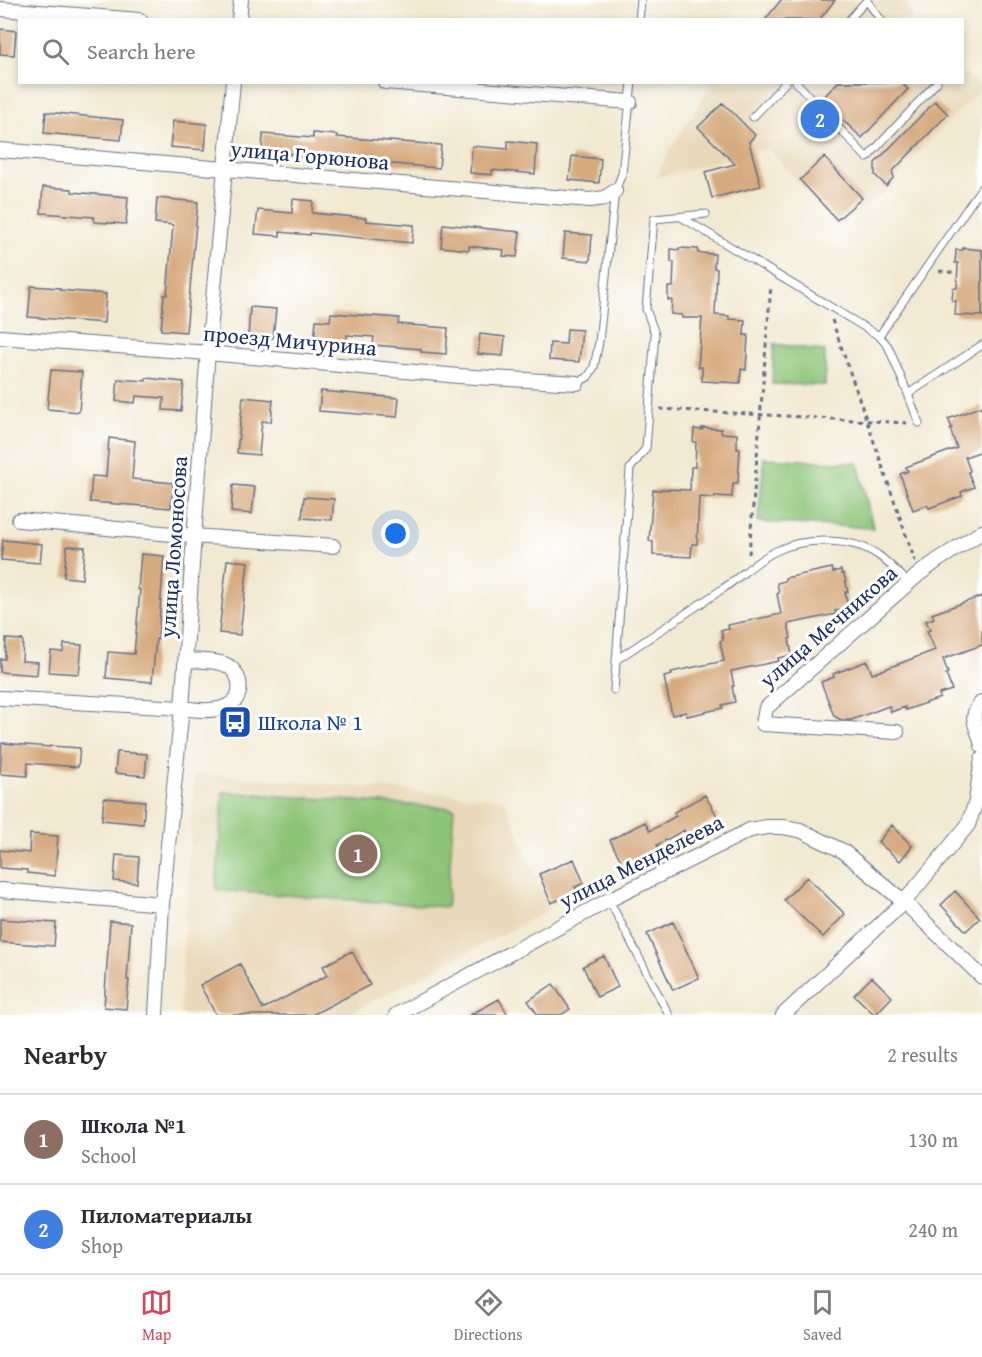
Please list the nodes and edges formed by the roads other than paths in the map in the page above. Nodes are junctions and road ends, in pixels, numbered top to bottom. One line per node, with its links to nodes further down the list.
1 (241, 0): 6 (street)
2 (641, 0): 7 (lane)
3 (867, 1): 8 (lane); 9 (lane)
4 (0, 9): 5 (street)
5 (115, 18)
6 (239, 18)
7 (639, 18)
8 (851, 18)
9 (880, 18)
10 (233, 84): 19 (street, улица Ломоносова)
11 (410, 84): 16 (street)
12 (632, 84): 16 (lane)
13 (784, 84): 17 (lane)
14 (798, 84): 15 (lane)
15 (935, 84)
16 (630, 102): 21 (lane)
17 (753, 117)
18 (0, 150): 19 (street, улица Горюнова)
19 (225, 168): 21 (street, улица Горюнова); 27 (street, улица Ломоносова)
20 (982, 187): 24 (lane)
21 (615, 191): 28 (lane)
22 (706, 214): 23 (lane)
23 (680, 216): 24 (lane); 37 (lane)
24 (879, 336): 29 (lane)
25 (0, 337): 27 (street, проезд Мичурина)
26 (982, 345): 29 (lane)
27 (208, 353): 28 (street, проезд Мичурина); 33 (street, улица Ломоносова)
28 (577, 383)
29 (909, 394): 30 (lane)
30 (919, 423)
31 (19, 520): 33 (street)
32 (982, 532): 35 (street, улица Мечникова)
33 (194, 536): 34 (street); 36 (street, улица Ломоносова)
34 (333, 546)
35 (914, 579): 37 (lane); 42 (street, улица Мечникова)
36 (186, 660): 41 (street, улица Ломоносова); 41 (street)
37 (616, 660): 38 (lane)
38 (614, 690)
39 (0, 698): 41 (street)
40 (982, 702): 43 (street)
41 (182, 708): 48 (street, улица Ломоносова)
42 (897, 732)
43 (982, 746)
44 (982, 759): 47 (street)
45 (0, 891): 48 (street)
46 (609, 900): 47 (street, улица Менделеева); 51 (street, улица Менделеева); 52 (lane)
47 (904, 902): 49 (street, улица Менделеева); 53 (street)
48 (162, 904): 50 (street, улица Ломоносова)
49 (982, 977)
50 (156, 1015)
51 (396, 1015)
52 (669, 1015)
53 (783, 1015)

